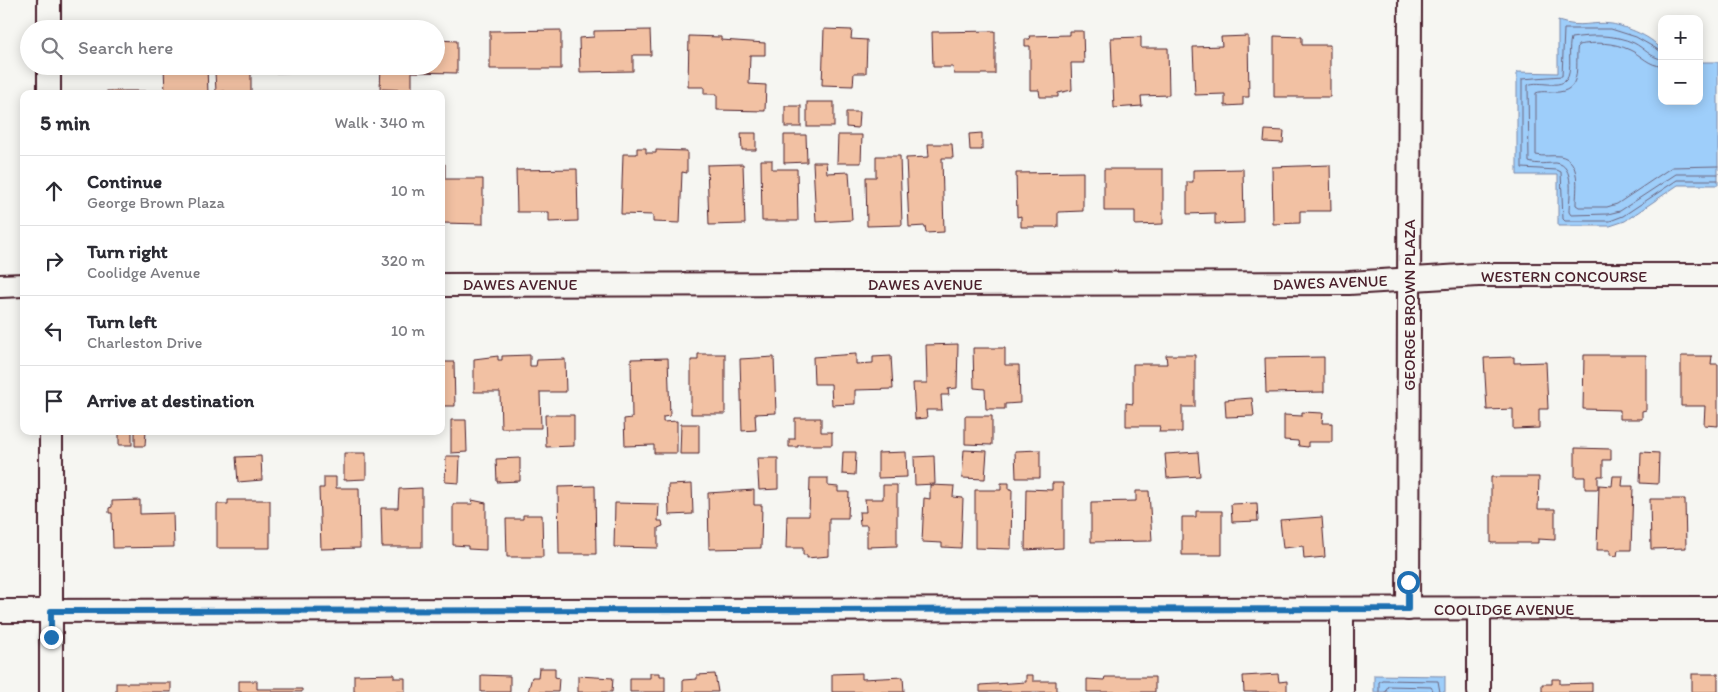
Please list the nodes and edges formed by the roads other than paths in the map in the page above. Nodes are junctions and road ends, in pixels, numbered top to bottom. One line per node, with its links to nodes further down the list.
1 (49, 0): 3 (street)
2 (1410, 0): 7 (street, GEORGE BROWN PLAZA)
3 (49, 20)
4 (49, 75): 5 (street)
5 (49, 90)
6 (1718, 275): 7 (street, WESTERN CONCOURSE)
7 (1409, 279): 8 (street, DAWES AVENUE); 14 (street, GEORGE BROWN PLAZA)
8 (445, 285)
9 (0, 286): 10 (street)
10 (20, 286)
11 (51, 435): 17 (street)
12 (1718, 608): 15 (street, COOLIDGE AVENUE)
13 (1342, 609): 14 (street, COOLIDGE AVENUE); 17 (street, COOLIDGE AVENUE); 19 (street)
14 (1408, 609): 15 (street, COOLIDGE AVENUE)
15 (1479, 609): 20 (street)
16 (0, 611): 17 (street, COOLIDGE AVENUE)
17 (51, 611): 18 (street)
18 (51, 692)
19 (1342, 692)
20 (1479, 692)

